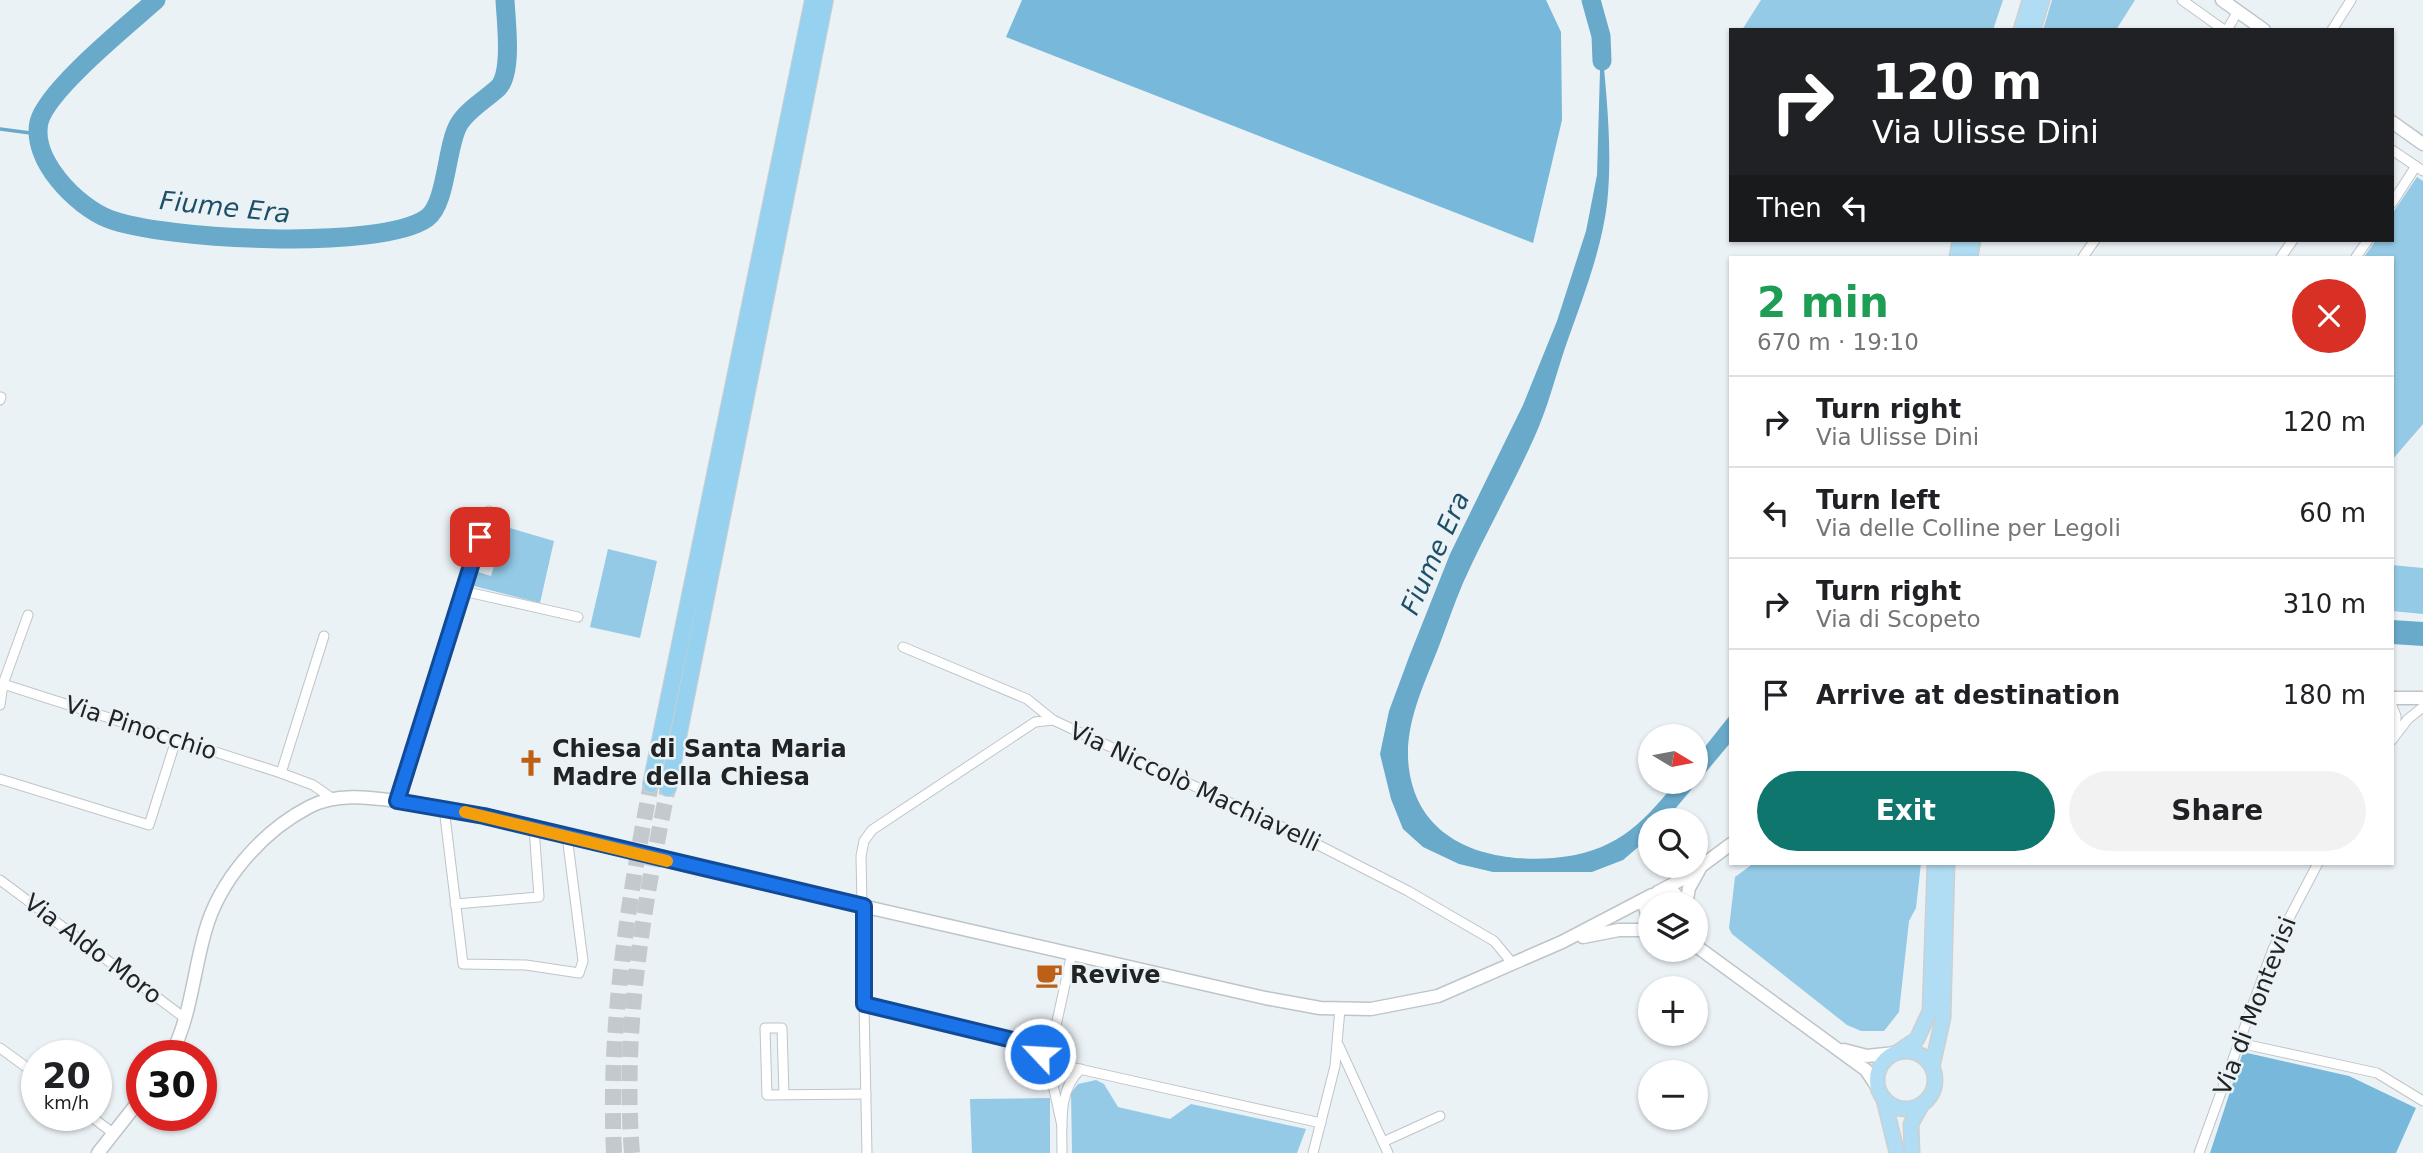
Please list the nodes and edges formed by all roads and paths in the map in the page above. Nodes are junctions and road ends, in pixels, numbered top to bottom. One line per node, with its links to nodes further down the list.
1 (813, 0): 37 (highway)
2 (825, 0): 38 (highway)
3 (2030, 0): 9 (main road)
4 (2042, 0): 10 (main road)
5 (2182, 0): 11 (street)
6 (2222, 0): 8 (street)
7 (2351, 0): 14 (street)
8 (2238, 11): 12 (street); 13 (street)
9 (2022, 28)
10 (2035, 28)
11 (2222, 28)
12 (2226, 28)
13 (2261, 28)
14 (2333, 28)
15 (2394, 123): 16 (street)
16 (2423, 144)
17 (2394, 151): 18 (street)
18 (2419, 169): 19 (street)
19 (2394, 200)
20 (489, 511): 21 (street)
21 (463, 591): 23 (street); 40 (street)
22 (29, 615): 26 (street)
23 (578, 617)
24 (324, 636): 35 (street)
25 (903, 647): 32 (street)
26 (2, 683): 29 (street); 34 (street, Via Pinocchio)
27 (2394, 698): 28 (street)
28 (2423, 698)
29 (0, 705)
30 (2423, 707): 33 (street)
31 (2394, 711): 33 (street)
32 (1053, 720): 54 (street, Via Niccolò Machiavelli); 60 (street, Via Niccolò Machiavelli)
33 (2394, 737)
34 (176, 740): 35 (street, Via Pinocchio); 36 (street)
35 (281, 773): 39 (street, Via Pinocchio)
36 (0, 779)
37 (651, 784)
38 (668, 788)
39 (333, 799): 40 (street); 63 (street)
40 (397, 801): 41 (street)
41 (444, 808): 42 (street); 53 (street)
42 (534, 828): 43 (street); 53 (street)
43 (567, 836): 53 (street); 54 (street)
44 (1729, 846): 45 (street)
45 (1708, 862)
46 (1935, 865): 57 (main road)
47 (1947, 865): 57 (main road)
48 (2317, 865): 66 (street, Via di Montevisi)
49 (1682, 878): 51 (street)
50 (0, 880): 63 (street, Via Aldo Moro)
51 (1658, 892)
52 (1638, 903): 56 (street)
53 (455, 904)
54 (864, 906): 59 (street); 61 (street, Via Niccolò Machiavelli)
55 (1638, 929): 56 (street)
56 (1562, 942): 60 (street)
57 (1939, 943): 69 (main road); 72 (main road)
58 (1708, 952): 65 (street)
59 (1072, 953): 62 (street); 70 (street)
60 (1513, 964): 62 (street)
61 (864, 1004): 70 (street); 75 (street, Via Niccolò Machiavelli)
62 (1340, 1009): 67 (street)
63 (186, 1019): 64 (street)
64 (177, 1040)
65 (1828, 1042): 69 (street); 74 (street)
66 (2239, 1043): 77 (street); 93 (street, Via di Montevisi)
67 (1339, 1045): 81 (street); 85 (street)
68 (0, 1048): 71 (street)
69 (1897, 1052): 72 (main road); 74 (main road)
70 (1048, 1062): 73 (street); 82 (street)
71 (21, 1064)
72 (1932, 1067): 78 (main road)
73 (1081, 1069): 81 (street); 82 (street)
74 (1881, 1093): 78 (main road); 91 (main road)
75 (866, 1094): 76 (street); 87 (street, Via Niccolò Machiavelli)
76 (784, 1095): 76 (street)
77 (2423, 1101)
78 (1922, 1104): 92 (main road)
79 (1440, 1116): 85 (street)
80 (126, 1117): 84 (street)
81 (1321, 1123): 89 (street)
82 (1062, 1125): 88 (street)
83 (110, 1131): 84 (street)
84 (113, 1133): 86 (street)
85 (1383, 1142): 90 (street)
86 (98, 1153)
87 (867, 1153)
88 (1062, 1153)
89 (1313, 1153)
90 (1388, 1153)
91 (1897, 1153)
92 (1912, 1153)
93 (2199, 1153)

